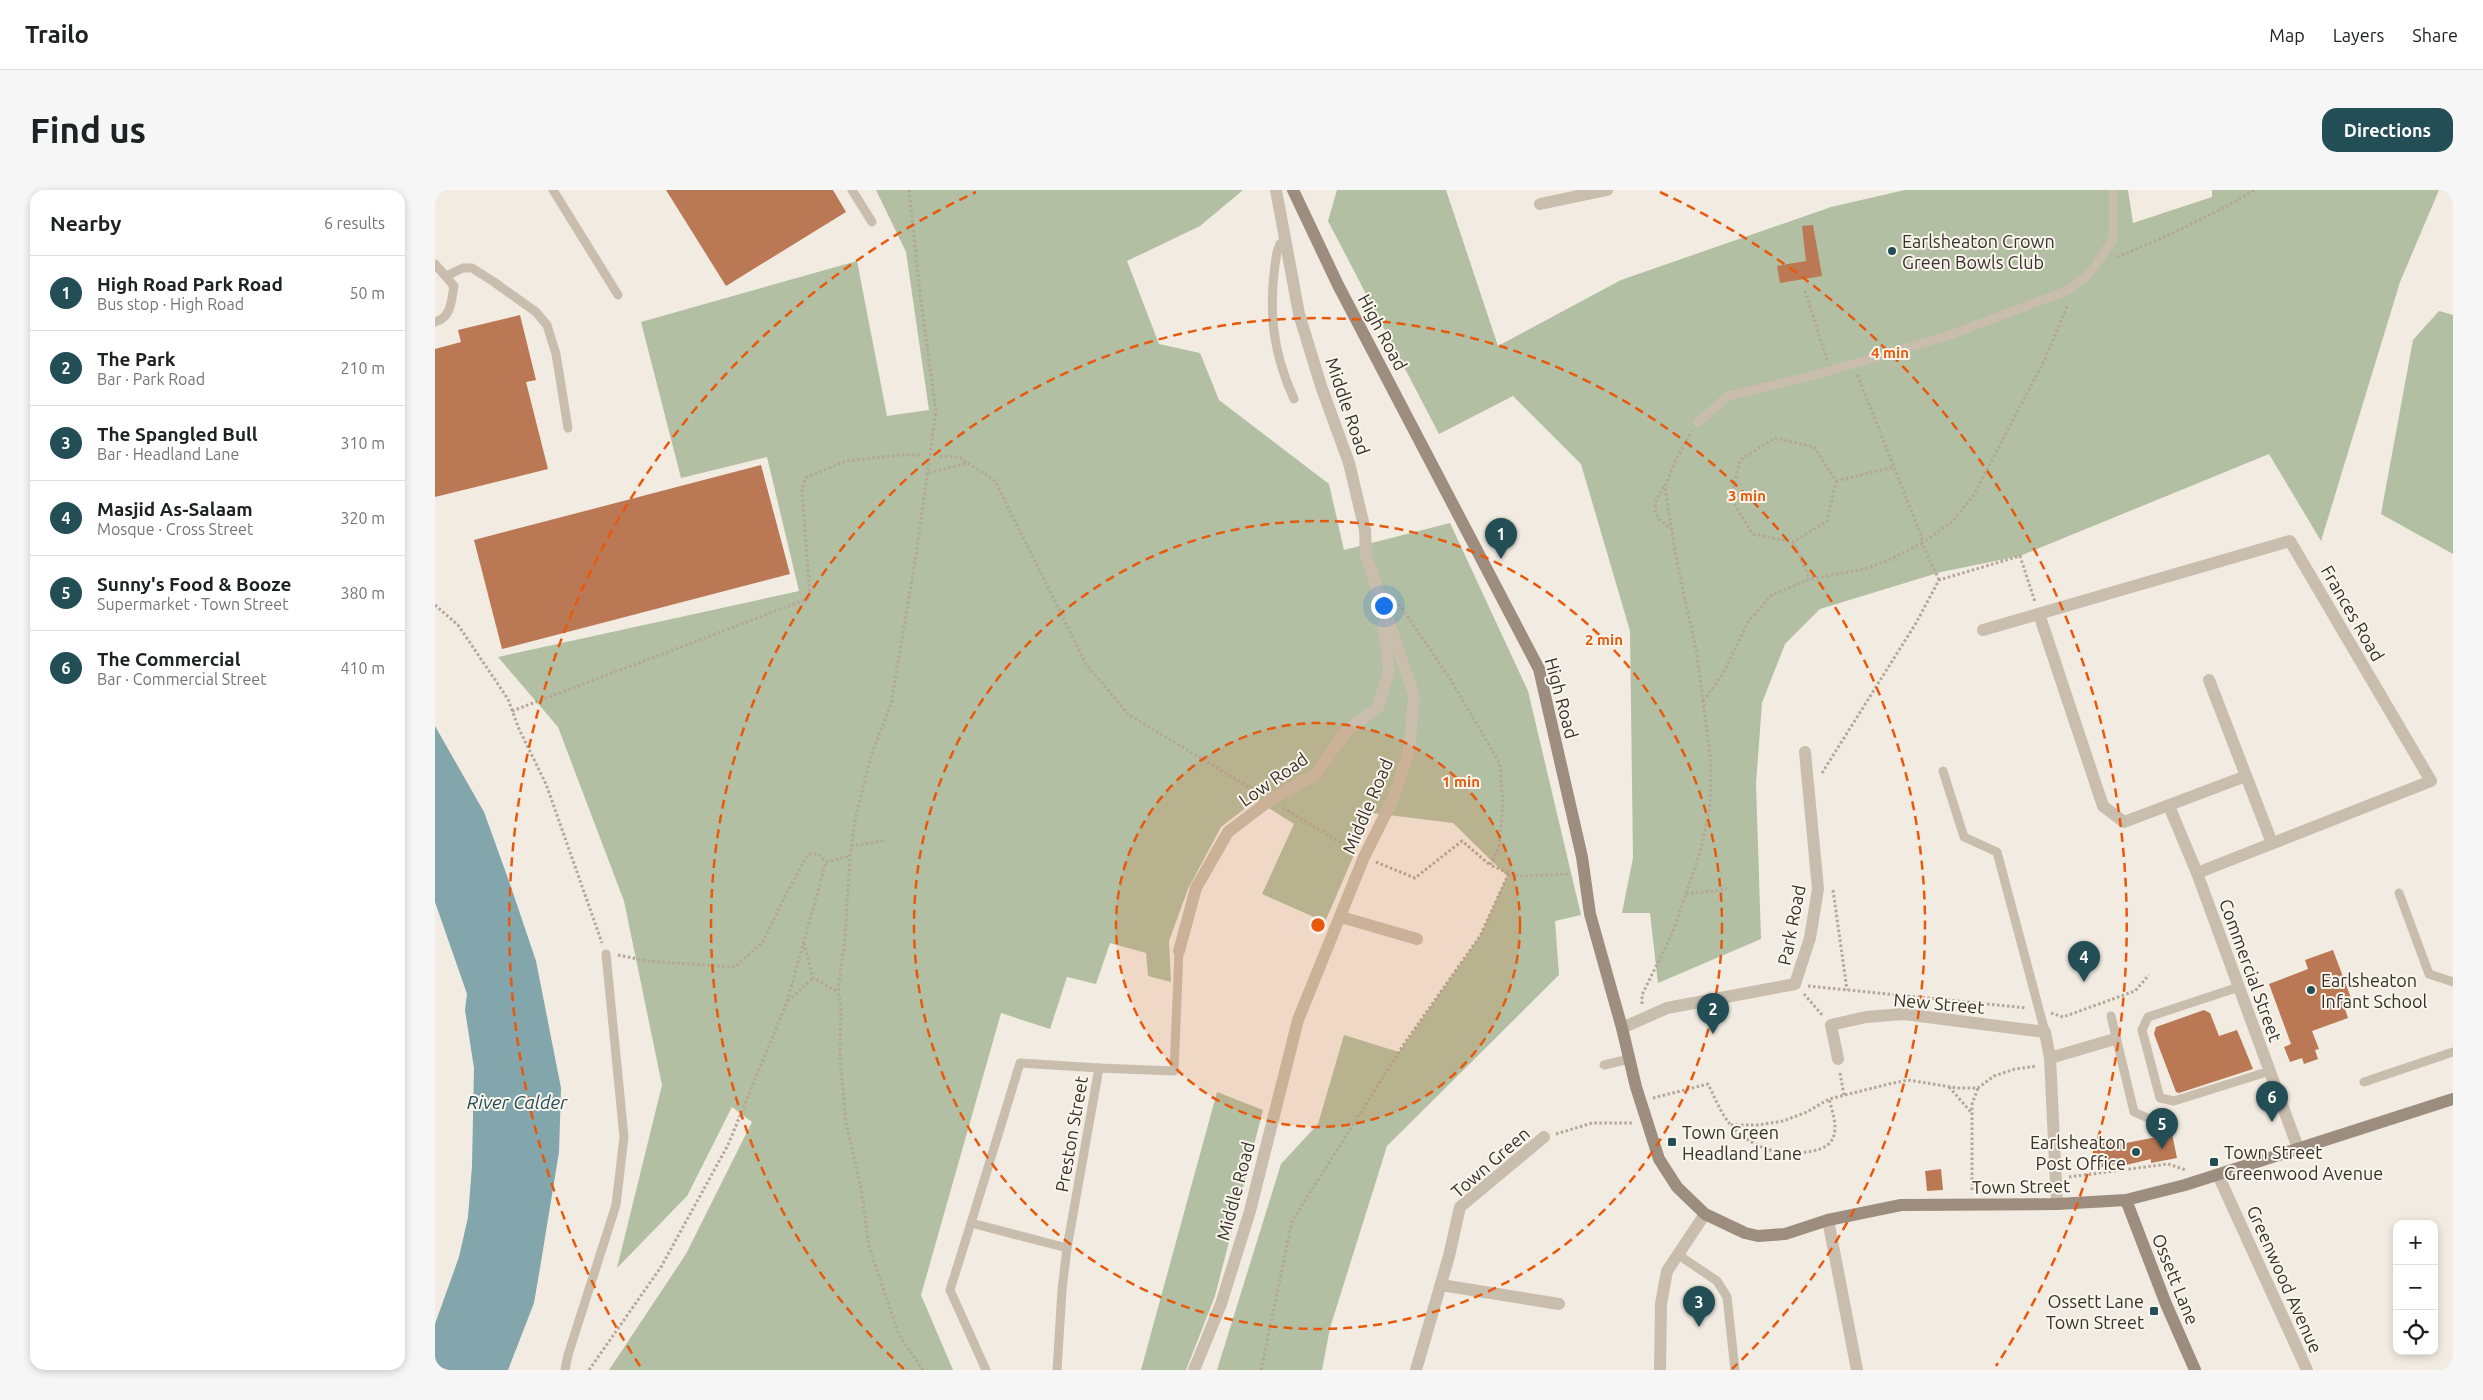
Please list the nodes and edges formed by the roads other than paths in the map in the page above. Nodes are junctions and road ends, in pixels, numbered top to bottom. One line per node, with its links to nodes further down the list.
1 (553, 190): 12 (lane)
2 (852, 190): 8 (lane)
3 (1276, 190): 9 (street, Middle Road)
4 (1293, 190): 35 (street, High Road)
5 (1607, 190): 7 (street)
6 (2113, 190): 15 (lane)
7 (1540, 204)
8 (872, 222)
9 (1287, 239): 14 (lane); 17 (street, Middle Road)
10 (435, 264): 11 (lane)
11 (446, 276): 13 (lane); 16 (lane)
12 (618, 295)
13 (435, 322)
14 (1294, 399)
15 (1698, 422)
16 (568, 428)
17 (1366, 556): 28 (street, Middle Road); 30 (street, Low Road)
18 (2039, 614): 19 (street, Frances Road); 24 (street); 25 (street, Frances Road)
19 (1983, 630)
20 (2209, 680): 23 (street)
21 (1805, 752): 35 (street, Park Road)
22 (1943, 771): 36 (lane)
23 (2246, 776): 24 (street); 25 (street)
24 (2169, 806): 26 (street, Commercial Street)
25 (2272, 844): 26 (street, Frances Road)
26 (2197, 873): 33 (street, Commercial Street)
27 (2399, 892): 32 (lane)
28 (1341, 917): 29 (street); 63 (street, Middle Road)
29 (1417, 940)
30 (1179, 951): 43 (lane, Preston Street)
31 (606, 954): 60 (lane)
32 (2453, 982)
33 (2239, 988): 44 (street, Commercial Street); 44 (lane)
34 (2111, 1016): 37 (lane)
35 (1622, 1028): 41 (street, High Road)
36 (2045, 1032): 39 (street, New Street); 40 (street)
37 (2115, 1039): 40 (street); 47 (lane)
38 (2453, 1052): 45 (lane)
39 (1838, 1058)
40 (2051, 1058): 52 (street)
41 (1629, 1059): 42 (lane); 53 (street, High Road)
42 (1604, 1065)
43 (1099, 1068): 55 (lane); 56 (lane, Preston Street)
44 (2270, 1071): 49 (street, Commercial Street)
45 (2364, 1082)
46 (2453, 1099): 49 (street, Town Street)
47 (2159, 1123)
48 (1544, 1137): 58 (street, Town Green)
49 (2298, 1148): 50 (street, Town Street)
50 (2214, 1176): 51 (street, Town Street); 69 (street, Greenwood Avenue)
51 (2126, 1200): 52 (street, Town Street); 68 (street, Ossett Lane)
52 (2057, 1204): 54 (street, Town Street)
53 (1705, 1214): 54 (street, Town Street); 57 (street)
54 (1828, 1220): 67 (street)
55 (971, 1223): 56 (lane); 61 (lane)
56 (1067, 1248): 62 (lane, Preston Street)
57 (1677, 1254): 65 (street); 66 (lane)
58 (1441, 1285): 59 (street); 64 (street, Town Green)
59 (1559, 1304)
60 (565, 1370)
61 (986, 1370)
62 (1057, 1370)
63 (1194, 1370)
64 (1416, 1370)
65 (1660, 1370)
66 (1735, 1370)
67 (1857, 1370)
68 (2195, 1370)
69 (2307, 1370)

